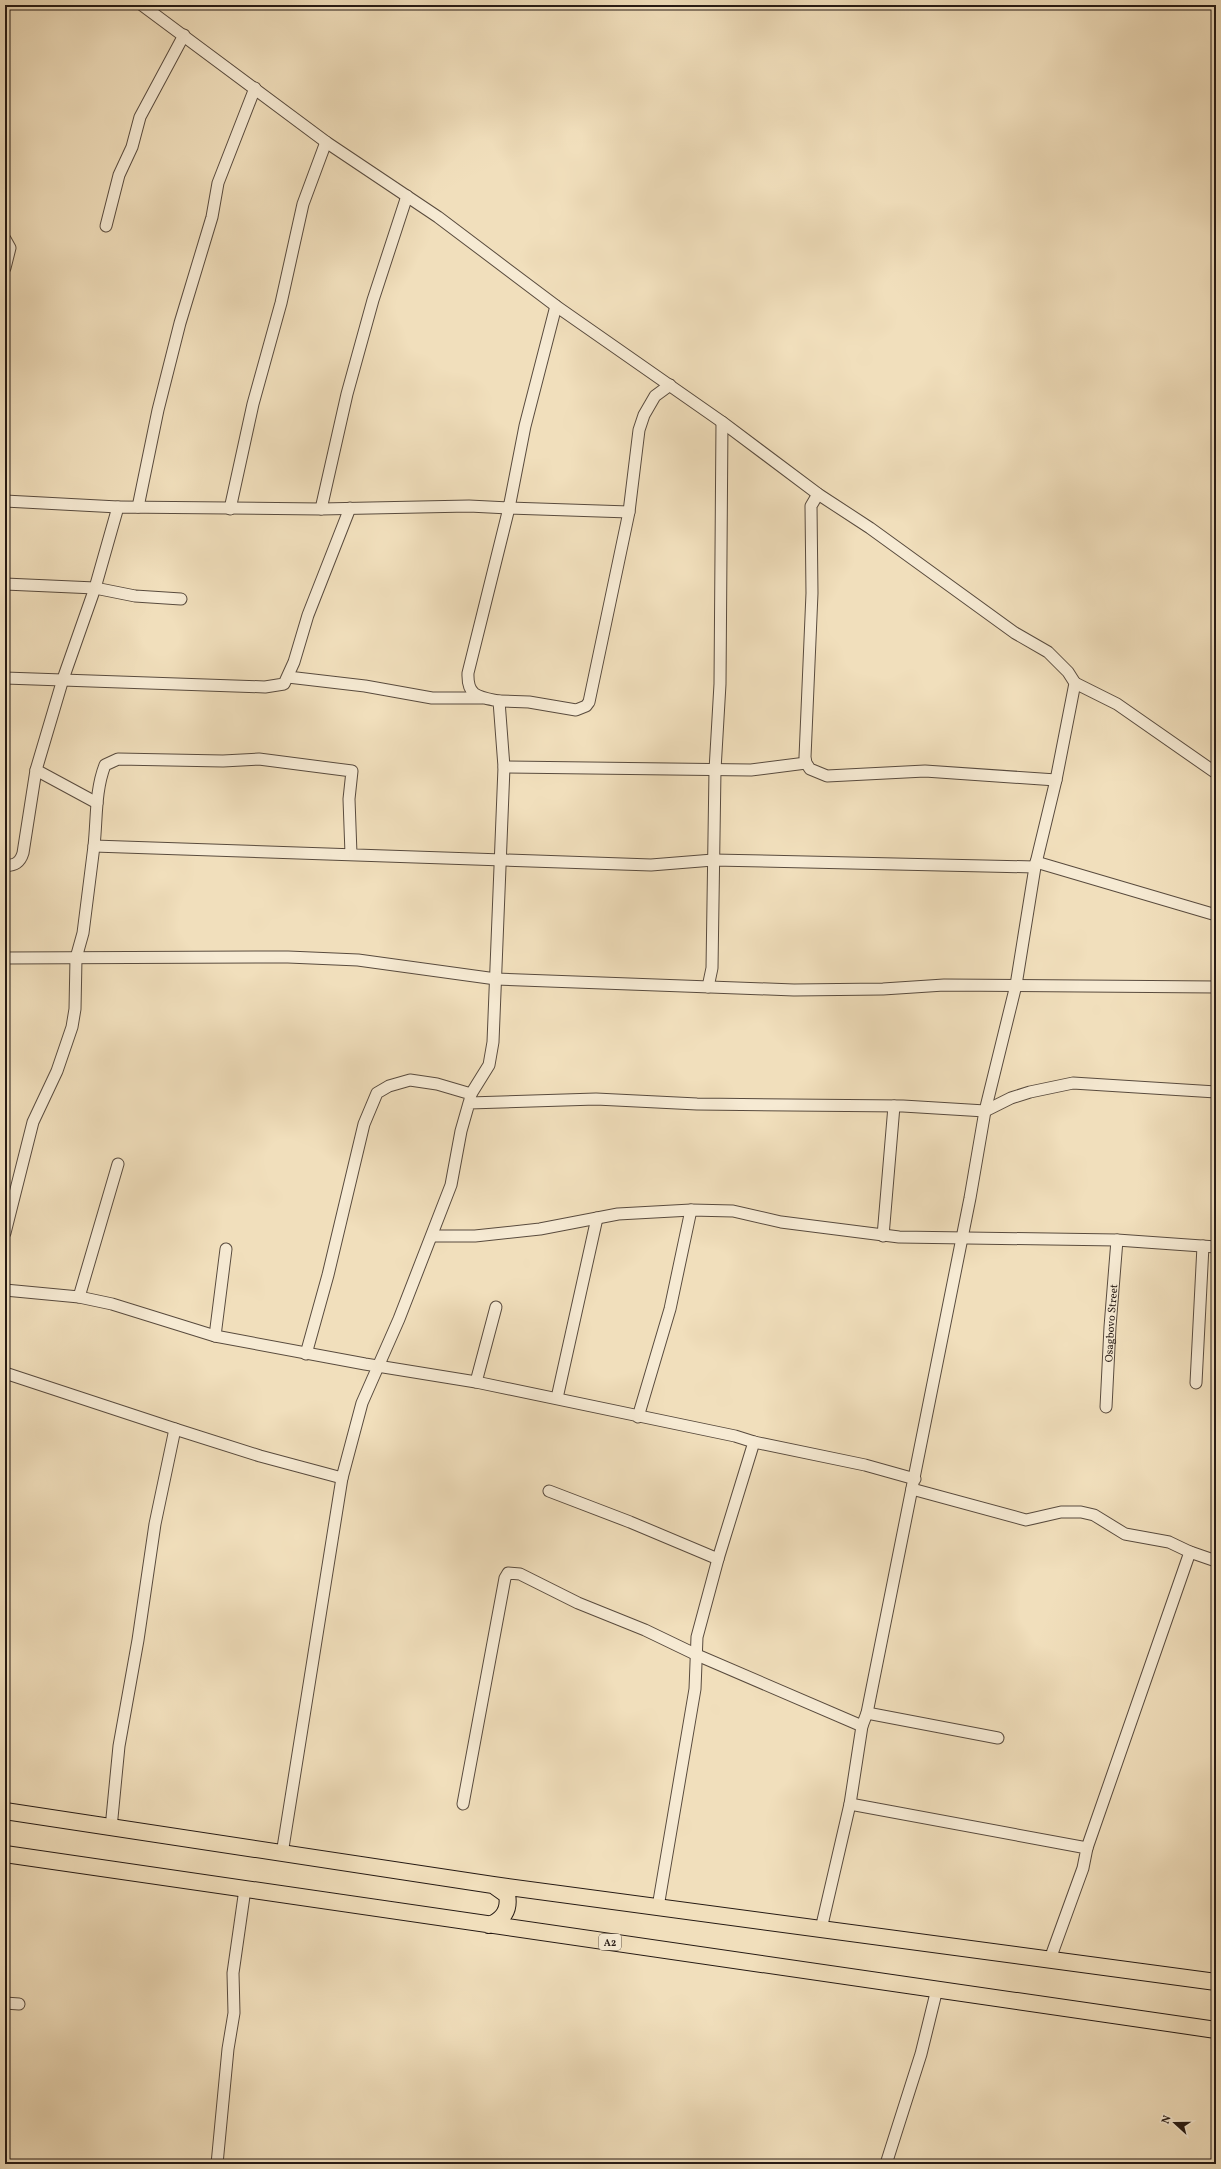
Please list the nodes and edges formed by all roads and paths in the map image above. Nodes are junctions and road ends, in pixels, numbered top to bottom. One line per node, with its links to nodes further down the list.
1 (142, 5): 2 (street)
2 (184, 35): 3 (street); 6 (street)
3 (255, 88): 4 (street); 15 (street)
4 (326, 142): 5 (street); 16 (street)
5 (407, 196): 9 (street); 19 (street)
6 (106, 226)
7 (5, 239): 8 (street)
8 (5, 268)
9 (556, 306): 10 (street); 18 (street)
10 (670, 385): 11 (street); 20 (street)
11 (722, 422): 12 (street); 33 (street)
12 (818, 494): 27 (street); 30 (street)
13 (5, 502): 14 (street)
14 (118, 507): 15 (street); 22 (street)
15 (138, 507): 16 (street)
16 (230, 508): 19 (street)
17 (350, 508): 18 (street); 19 (street); 24 (street)
18 (509, 508): 20 (street); 28 (street)
19 (321, 509)
20 (629, 512): 29 (street)
21 (5, 584): 22 (street)
22 (95, 588): 23 (street); 26 (street)
23 (181, 598)
24 (288, 677): 26 (street); 28 (street)
25 (5, 678): 26 (street)
26 (63, 679): 32 (street)
27 (1075, 683): 34 (street); 35 (street)
28 (484, 698): 29 (street)
29 (499, 701): 31 (street)
30 (806, 763): 33 (street); 35 (street)
31 (504, 767): 33 (street); 39 (street)
32 (36, 770): 36 (street); 42 (street)
33 (715, 770): 40 (street)
34 (1216, 773)
35 (1056, 780): 41 (street)
36 (97, 803): 37 (street); 38 (street)
37 (94, 846): 38 (street); 45 (street)
38 (351, 854): 39 (street)
39 (501, 860): 40 (street); 46 (street)
40 (713, 860): 41 (street); 48 (street)
41 (1036, 864): 43 (street); 47 (street)
42 (5, 866)
43 (1216, 915)
44 (5, 958): 45 (street)
45 (76, 958): 46 (street); 57 (street)
46 (496, 979): 48 (street); 51 (street)
47 (1016, 985): 48 (street); 49 (street); 53 (street)
48 (708, 987)
49 (1216, 987)
50 (1216, 1092): 53 (street)
51 (470, 1098): 52 (street); 58 (street); 69 (street)
52 (894, 1106): 53 (street); 59 (street)
53 (985, 1111): 60 (street)
54 (118, 1164): 66 (street)
55 (691, 1210): 56 (street); 59 (street); 76 (street)
56 (597, 1218): 58 (street); 74 (street)
57 (5, 1233)
58 (432, 1236): 70 (street)
59 (883, 1236): 60 (street)
60 (961, 1237): 61 (street); 80 (street)
61 (1117, 1240): 62 (street); 75 (street, Osagbovo Street)
62 (1203, 1246): 63 (street); 73 (street)
63 (1216, 1247)
64 (226, 1249): 68 (street)
65 (5, 1290): 66 (street)
66 (79, 1297): 68 (street)
67 (496, 1307): 72 (street)
68 (215, 1336): 69 (street)
69 (306, 1354): 70 (street)
70 (377, 1366): 72 (street); 79 (street)
71 (5, 1373): 77 (street)
72 (476, 1382): 74 (street)
73 (1196, 1382)
74 (557, 1398): 76 (street)
75 (1106, 1407)
76 (638, 1417): 78 (street)
77 (175, 1429): 79 (street); 92 (street)
78 (754, 1442): 80 (street); 83 (street)
79 (342, 1478): 95 (street)
80 (913, 1484): 82 (street); 86 (street)
81 (549, 1491): 83 (street)
82 (1190, 1552): 84 (street); 93 (street)
83 (718, 1559): 85 (street)
84 (1216, 1561)
85 (697, 1655): 87 (street); 89 (street); 98 (street)
86 (867, 1713): 87 (street); 88 (street)
87 (862, 1726): 90 (street)
88 (998, 1738)
89 (463, 1804)
90 (850, 1804): 93 (street); 100 (street)
91 (5, 1811): 92 (highway)
92 (111, 1828): 95 (highway)
93 (1088, 1848): 101 (street)
94 (5, 1854): 97 (highway, A2)
95 (282, 1854): 96 (highway)
96 (494, 1885): 98 (highway); 99 (highway)
97 (245, 1889): 99 (highway, A2); 107 (street)
98 (658, 1907): 100 (highway)
99 (489, 1925): 103 (highway, A2)
100 (821, 1929): 101 (highway)
101 (1050, 1958): 102 (highway)
102 (1216, 1982)
103 (937, 1989): 106 (highway, A2); 108 (street)
104 (5, 2003): 105 (street)
105 (19, 2004)
106 (1216, 2030)
107 (216, 2164)
108 (886, 2164)

